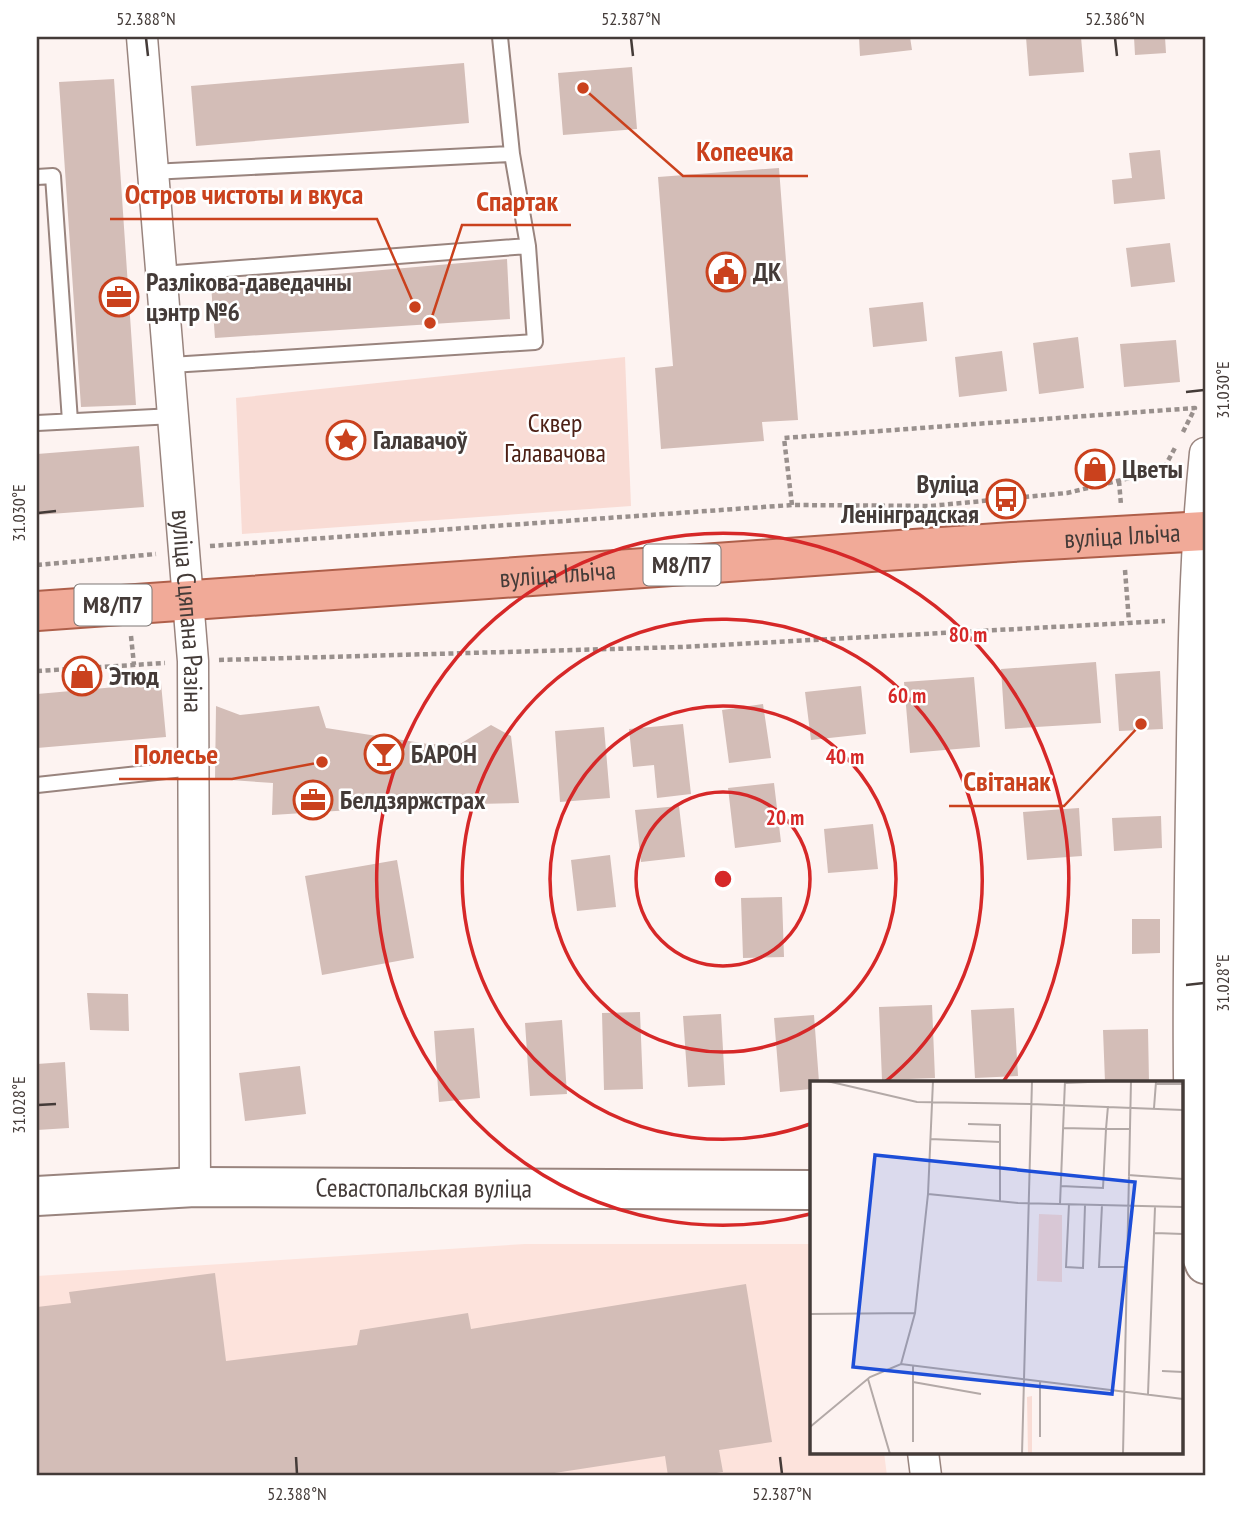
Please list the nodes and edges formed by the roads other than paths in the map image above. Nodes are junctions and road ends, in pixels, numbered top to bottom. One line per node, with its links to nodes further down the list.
1 (142, 37): 4 (street, вуліца Сцяпана Разіна)
2 (500, 37): 3 (lane)
3 (512, 154): 4 (lane); 6 (lane)
4 (151, 172): 7 (street, вуліца Сцяпана Разіна)
5 (37, 177): 10 (lane)
6 (528, 246): 7 (lane); 8 (lane)
7 (162, 274): 8 (street, вуліца Сцяпана Разіна)
8 (171, 365): 9 (street, вуліца Сцяпана Разіна)
9 (174, 416): 10 (lane); 14 (street, вуліца Сцяпана Разіна)
10 (70, 421): 11 (lane)
11 (37, 424)
12 (1205, 453): 13 (street)
13 (1201, 531): 14 (main road, вуліца Ільіча / М8/П7); 18 (street)
14 (190, 600): 15 (main road, вуліца Ільіча / М8/П7); 16 (street, вуліца Сцяпана Разіна)
15 (37, 611)
16 (193, 768): 17 (lane); 19 (street, вуліца Сцяпана Разіна)
17 (37, 785)
18 (1198, 1167): 22 (street)
19 (195, 1187): 20 (street, Севастопальская вуліца); 21 (street, Севастопальская вуліца)
20 (810, 1190)
21 (37, 1196)
22 (1193, 1244)
23 (923, 1454): 24 (street)
24 (926, 1476)

